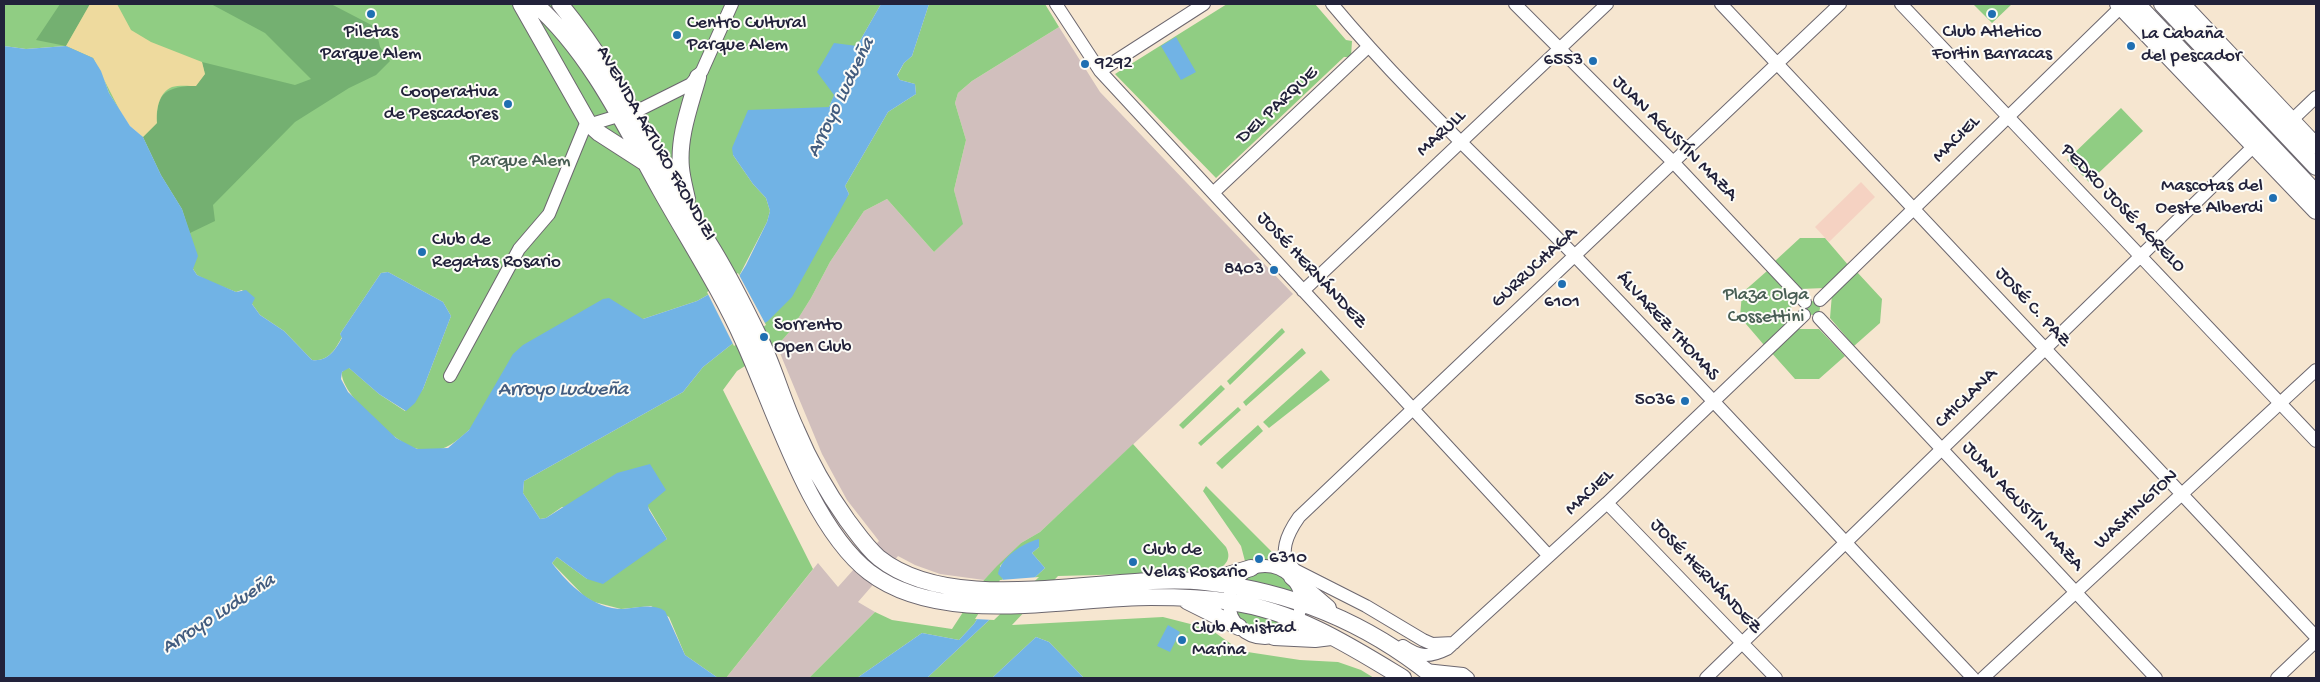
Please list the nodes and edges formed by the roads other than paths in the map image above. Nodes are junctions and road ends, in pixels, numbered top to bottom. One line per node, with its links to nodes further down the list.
1 (521, 4): 15 (main road)
2 (535, 4): 14 (main road, AVENIDA ARTURO FRONDIZI)
3 (732, 4): 20 (street)
4 (1056, 4): 19 (street, JOSÉ HERNÁNDEZ)
5 (1204, 4): 19 (street)
6 (1332, 4): 16 (street, ÁLVAREZ THOMAS)
7 (1515, 4): 17 (street, JUAN AGUSTÍN MAZA)
8 (1607, 4): 17 (street, MARULL)
9 (1721, 4): 18 (street, JOSÉ C. PAZ)
10 (1840, 4): 18 (street, GURRUCHAGA)
11 (1901, 4): 23 (street, PEDRO JOSÉ AGRELO)
12 (2125, 5): 23 (street, MACIEL); 26 (main road); 28 (main road)
13 (2169, 5): 24 (main road); 32 (main road)
14 (560, 8): 15 (street); 22 (main road, AVENIDA ARTURO FRONDIZI)
15 (536, 32): 25 (main road)
16 (1368, 47): 27 (street, ÁLVAREZ THOMAS); 34 (street, DEL PARQUE)
17 (1558, 49): 27 (street, MARULL); 30 (street, JUAN AGUSTÍN MAZA)
18 (1777, 64): 30 (street, GURRUCHAGA); 36 (street, JOSÉ C. PAZ)
19 (1100, 70): 34 (street, JOSÉ HERNÁNDEZ)
20 (698, 77): 22 (street); 38 (main road)
21 (2316, 97): 24 (street)
22 (626, 114): 25 (street); 31 (main road, AVENIDA ARTURO FRONDIZI); 38 (main road, AVENIDA ARTURO FRONDIZI)
23 (2008, 116): 36 (street, MACIEL); 41 (street, PEDRO JOSÉ AGRELO)
24 (2292, 120): 29 (main road)
25 (589, 124): 31 (main road); 49 (street)
26 (2257, 128): 33 (main road); 35 (main road)
27 (1460, 143): 40 (street, ÁLVAREZ THOMAS); 42 (street, MARULL)
28 (2254, 146): 33 (main road); 41 (street, CHICLANA)
29 (2316, 146)
30 (1673, 162): 40 (street, GURRUCHAGA); 44 (street, JUAN AGUSTÍN MAZA)
31 (645, 163): 39 (main road, AVENIDA ARTURO FRONDIZI)
32 (2316, 167)
33 (2288, 180): 37 (main road)
34 (1213, 193): 42 (street, JOSÉ HERNÁNDEZ)
35 (2316, 193)
36 (1914, 210): 43 (street, MACIEL); 46 (street, JOSÉ C. PAZ)
37 (2316, 211)
38 (690, 214): 39 (main road, AVENIDA ARTURO FRONDIZI)
39 (707, 255): 47 (main road)
40 (1575, 256): 50 (street, ÁLVAREZ THOMAS); 52 (street, GURRUCHAGA)
41 (2140, 256): 46 (street, CHICLANA); 51 (street, PEDRO JOSÉ AGRELO)
42 (1303, 291): 52 (street, JOSÉ HERNÁNDEZ)
43 (1820, 300): 44 (street); 45 (street)
44 (1804, 308): 45 (street); 50 (street, MACIEL)
45 (1820, 318): 54 (street, JUAN AGUSTÍN MAZA)
46 (2045, 348): 54 (street, CHICLANA); 55 (street, JOSÉ C. PAZ)
47 (765, 370): 61 (main road); 64 (main road)
48 (2316, 370): 51 (street, WASHINGTON)
49 (450, 376)
50 (1712, 402): 56 (street, MACIEL); 57 (street, ÁLVAREZ THOMAS)
51 (2280, 403): 53 (street, PEDRO JOSÉ AGRELO); 55 (street, WASHINGTON)
52 (1412, 409): 58 (street, JOSÉ HERNÁNDEZ); 60 (street, GURRUCHAGA)
53 (2316, 441)
54 (1942, 449): 57 (street, CHICLANA); 62 (street, JUAN AGUSTÍN MAZA)
55 (2182, 494): 62 (street, WASHINGTON); 71 (street, JOSÉ C. PAZ)
56 (1607, 503): 58 (street, MACIEL); 73 (street, JOSÉ HERNÁNDEZ)
57 (1845, 542): 73 (street, CHICLANA); 81 (street, ÁLVAREZ THOMAS)
58 (1550, 556): 75 (street, MACIEL)
59 (1251, 568): 60 (street); 61 (main road); 63 (street)
60 (1287, 569): 65 (street); 66 (main road); 75 (street)
61 (1204, 582): 63 (main road)
62 (2075, 593): 82 (street, WASHINGTON); 83 (street, JUAN AGUSTÍN MAZA)
63 (1230, 594): 64 (main road); 65 (main road); 67 (main road); 68 (street)
64 (1181, 598): 68 (main road)
65 (1302, 603): 66 (main road); 67 (street)
66 (1337, 616): 72 (main road)
67 (1297, 620): 69 (street); 70 (main road)
68 (1239, 627): 69 (street)
69 (1274, 637): 70 (main road)
70 (1332, 637): 77 (main road)
71 (2316, 637)
72 (1385, 642): 75 (street, MACIEL); 76 (main road)
73 (1742, 642): 79 (street, CHICLANA); 80 (street, JOSÉ HERNÁNDEZ)
74 (2316, 642): 84 (street)
75 (1454, 643)
76 (1430, 674): 78 (street)
77 (1403, 678)
78 (1468, 678)
79 (1706, 678)
80 (1776, 678)
81 (1973, 678)
82 (1983, 678)
83 (2156, 678)
84 (2277, 678)

